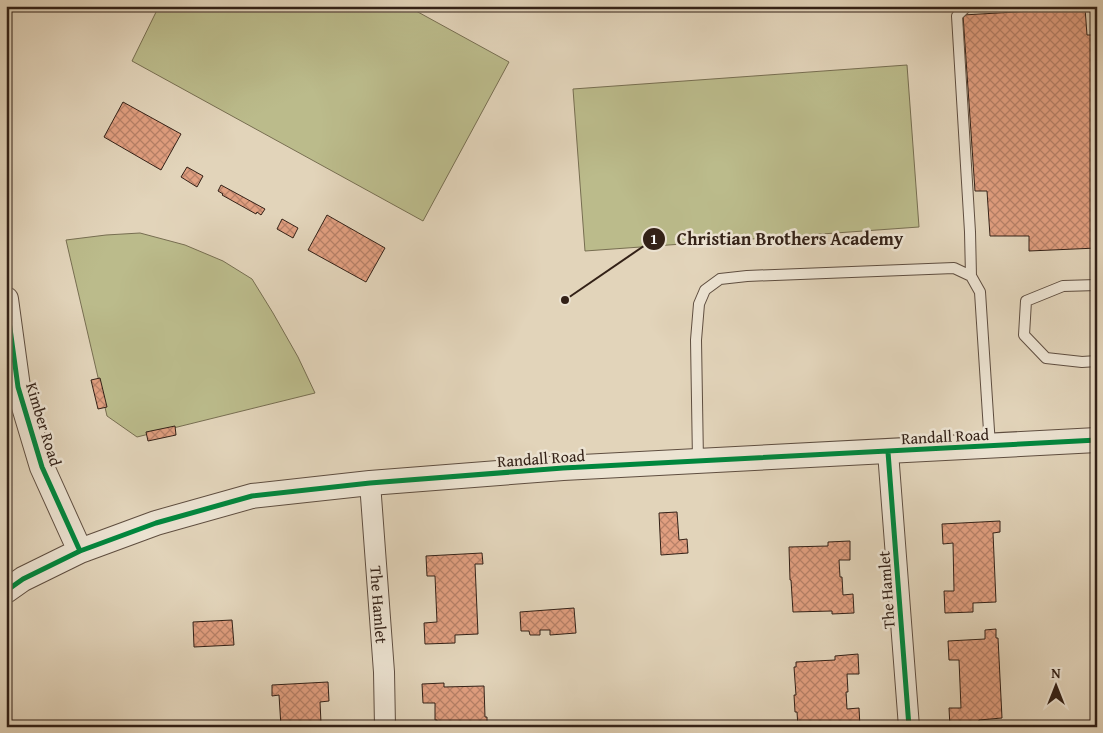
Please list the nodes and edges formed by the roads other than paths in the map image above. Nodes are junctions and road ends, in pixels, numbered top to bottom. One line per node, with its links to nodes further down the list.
1 (967, 6): 2 (lane)
2 (971, 276): 7 (lane); 9 (lane)
3 (1097, 285): 5 (lane)
4 (6, 299): 11 (street, Kimber Road)
5 (1097, 361)
6 (1097, 440): 7 (street, Randall Road)
7 (990, 446): 8 (street, Randall Road)
8 (888, 452): 9 (street, Randall Road); 14 (street, The Hamlet)
9 (698, 461): 10 (street, Randall Road)
10 (370, 484): 11 (street, Randall Road); 13 (street, The Hamlet)
11 (80, 551): 12 (street, Randall Road)
12 (6, 591)
13 (385, 727)
14 (909, 727)

